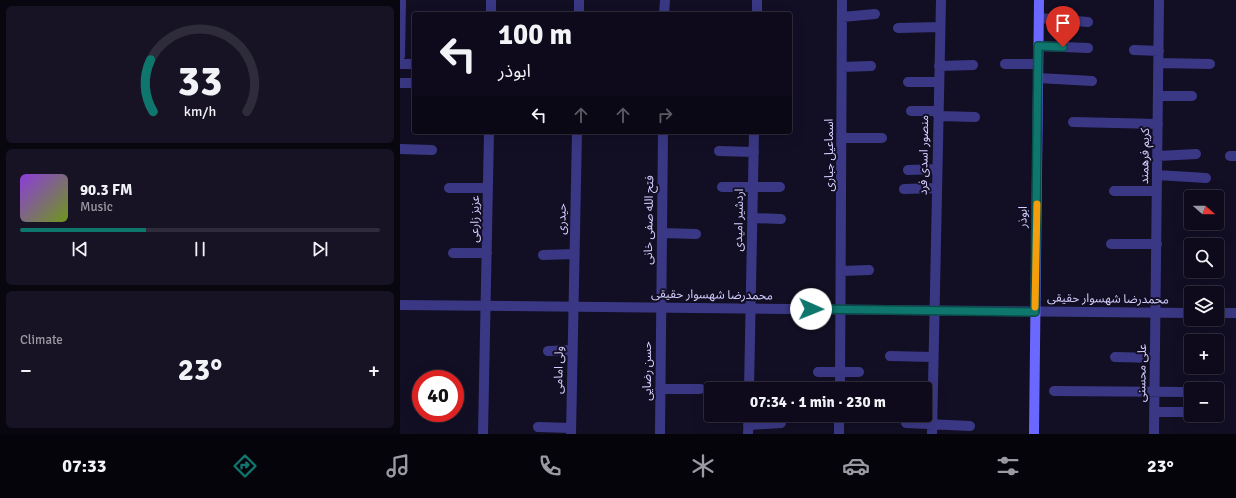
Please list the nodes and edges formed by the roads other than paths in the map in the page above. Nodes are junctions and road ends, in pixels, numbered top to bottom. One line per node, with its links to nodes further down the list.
1 (401, 0): 24 (street)
2 (491, 0): 10 (street)
3 (579, 0): 11 (street)
4 (665, 0): 12 (street)
5 (758, 0): 13 (street)
6 (842, 0): 15 (street, اسماعیل جباری)
7 (941, 0): 18 (street, منصور اسدی فرد)
8 (1039, 0): 16 (main road, ابوذر)
9 (1159, 0): 23 (street, کریم فرهمند)
10 (491, 12)
11 (579, 12)
12 (664, 12)
13 (757, 12)
14 (875, 14): 15 (street)
15 (842, 17): 34 (street, اسماعیل جباری)
16 (1039, 18): 17 (street); 20 (main road, ابوذر)
17 (1088, 22)
18 (940, 27): 19 (street); 33 (street, منصور اسدی فرد)
19 (898, 28)
20 (1038, 46): 21 (street); 29 (main road, ابوذر)
21 (1088, 48)
22 (1134, 50): 23 (street)
23 (1159, 51): 25 (street, کریم فرهمند)
24 (400, 56)
25 (1159, 63): 30 (street); 41 (street, کریم فرهمند)
26 (400, 64): 27 (street)
27 (412, 64)
28 (1005, 64): 29 (street)
29 (1038, 64): 35 (main road, ابوذر)
30 (1210, 64)
31 (973, 65): 33 (street)
32 (871, 66): 34 (street)
33 (939, 66): 38 (street, منصور اسدی فرد)
34 (842, 67): 52 (street, اسماعیل جباری)
35 (1038, 78): 36 (street); 92 (main road, ابوذر)
36 (1092, 81)
37 (908, 82): 38 (street)
38 (939, 82): 44 (street, منصور اسدی فرد)
39 (400, 83): 40 (street)
40 (412, 83)
41 (1158, 96): 42 (street); 47 (street, کریم فرهمند)
42 (1192, 96)
43 (911, 111): 44 (street)
44 (938, 114): 45 (street); 60 (street, منصور اسدی فرد)
45 (975, 117)
46 (1073, 122): 47 (street)
47 (1158, 124): 59 (street, کریم فرهمند)
48 (489, 134): 67 (street, عزیز زارعی)
49 (577, 134): 81 (street, حیدری)
50 (663, 134): 75 (street, فتح الله صفی خانی)
51 (754, 134): 57 (street, اردشیر امیدی)
52 (842, 138): 53 (street); 84 (street, اسماعیل جباری)
53 (882, 138)
54 (400, 149): 55 (street)
55 (432, 150)
56 (719, 151): 57 (street)
57 (754, 152): 65 (street, اردشیر امیدی)
58 (1196, 154): 59 (street)
59 (1158, 156): 62 (street, کریم فرهمند)
60 (937, 169): 61 (street); 69 (street, منصور اسدی فرد)
61 (908, 170)
62 (1157, 175): 63 (street); 72 (street, کریم فرهمند)
63 (1206, 178)
64 (722, 187): 65 (street)
65 (753, 187): 68 (street); 73 (street, اردشیر امیدی)
66 (449, 188): 67 (street)
67 (488, 188): 80 (street, عزیز زارعی)
68 (780, 188)
69 (936, 188): 70 (street); 91 (street, منصور اسدی فرد)
70 (904, 190)
71 (1114, 191): 72 (street)
72 (1157, 191): 78 (street, کریم فرهمند)
73 (752, 218): 74 (street); 89 (street, اردشیر امیدی)
74 (781, 219)
75 (662, 233): 76 (street); 88 (street, فتح الله صفی خانی)
76 (696, 234)
77 (1111, 244): 78 (street)
78 (1156, 244): 93 (street, کریم فرهمند)
79 (453, 253): 80 (street)
80 (487, 253): 86 (street, عزیز زارعی)
81 (574, 254): 82 (street); 87 (street, حیدری)
82 (543, 255)
83 (868, 270): 84 (street)
84 (841, 271): 90 (street, اسماعیل جباری)
85 (400, 305): 86 (street, محمدرضا شهسوار حقیقی)
86 (486, 306): 87 (street, محمدرضا شهسوار حقیقی); 123 (street, عزیز زارعی)
87 (573, 307): 88 (street, محمدرضا شهسوار حقیقی); 97 (street, ولی امامی)
88 (661, 308): 89 (street, محمدرضا شهسوار حقیقی); 108 (street, حسن رضایی)
89 (750, 308): 90 (street, محمدرضا شهسوار حقیقی); 106 (street, اردشیر امیدی)
90 (841, 309): 91 (street, محمدرضا شهسوار حقیقی); 105 (street, اسماعیل جباری)
91 (934, 310): 92 (street, محمدرضا شهسوار حقیقی); 100 (street, منصور اسدی فرد)
92 (1035, 312): 93 (street, محمدرضا شهسوار حقیقی); 126 (main road, ابوذر)
93 (1156, 313): 94 (street, محمدرضا شهسوار حقیقی); 102 (street, علی محسنی)
94 (1184, 313)
95 (1224, 313): 96 (street)
96 (1236, 313)
97 (572, 350): 98 (street); 122 (street, ولی امامی)
98 (548, 351)
99 (890, 356): 100 (street)
100 (933, 357): 121 (street, منصور اسدی فرد)
101 (1115, 357): 102 (street)
102 (1155, 358): 111 (street, علی محسنی)
103 (818, 372): 105 (street)
104 (859, 372): 105 (street)
105 (840, 373): 107 (street, اسماعیل جباری)
106 (749, 382)
107 (840, 382)
108 (660, 389): 109 (street); 124 (street, حسن رضایی)
109 (700, 389)
110 (1054, 391): 111 (street)
111 (1154, 392): 112 (street); 113 (street, علی محسنی)
112 (1184, 392)
113 (1154, 412): 114 (street); 127 (street, علی محسنی)
114 (1184, 412)
115 (839, 422): 125 (street)
116 (781, 423): 118 (street)
117 (906, 423): 121 (street)
118 (748, 425)
119 (970, 426): 121 (street)
120 (538, 427): 122 (street)
121 (932, 429)
122 (571, 431)
123 (483, 434)
124 (660, 434)
125 (839, 434)
126 (1034, 434)
127 (1154, 434)

